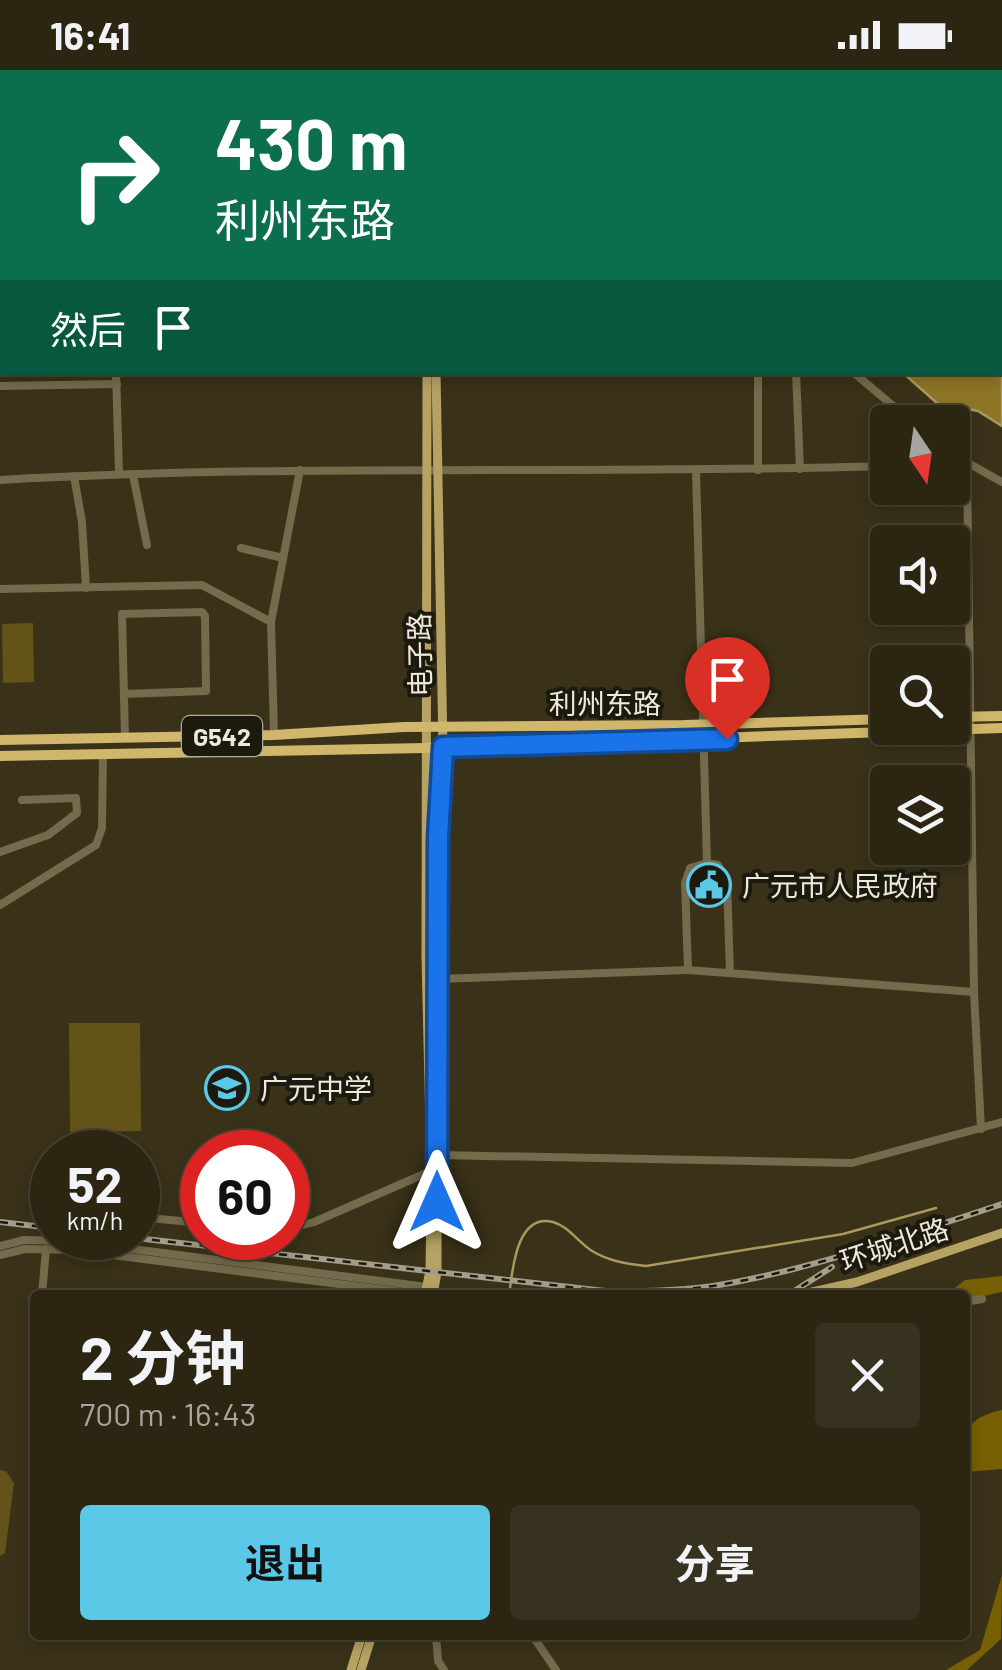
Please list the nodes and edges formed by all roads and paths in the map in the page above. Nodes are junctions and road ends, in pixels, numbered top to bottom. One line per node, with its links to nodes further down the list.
1 (116, 375): 7 (street)
2 (427, 375): 14 (main road, 电子路)
3 (436, 375): 14 (main road, 电子路)
4 (758, 375): 15 (street)
5 (796, 375): 12 (street)
6 (857, 375): 9 (street)
7 (117, 384): 8 (street); 17 (street)
8 (0, 386)
9 (892, 405)
10 (970, 466): 21 (street)
11 (870, 467): 12 (street)
12 (800, 469): 15 (street)
13 (300, 470): 14 (street); 18 (street); 25 (street)
14 (432, 470): 16 (street); 36 (main road, 电子路); 37 (main road, 电子路)
15 (758, 470): 16 (street)
16 (696, 471): 35 (street)
17 (119, 473): 18 (street); 19 (street)
18 (133, 475): 23 (street)
19 (74, 476): 20 (street); 26 (street)
20 (0, 480)
21 (1002, 482)
22 (967, 505): 29 (street)
23 (147, 545)
24 (241, 548): 25 (street)
25 (283, 558): 28 (street)
26 (86, 588): 27 (street); 28 (street)
27 (0, 590)
28 (271, 622): 40 (street)
29 (968, 645)
30 (124, 694): 30 (street); 41 (street)
31 (1002, 716): 33 (highway, 利州东路 / G542)
32 (870, 720): 35 (highway, 利州东路 / G542)
33 (970, 723)
34 (970, 723): 38 (highway, 利州东路 / G542)
35 (703, 725): 37 (highway, 利州东路 / G542); 43 (street)
36 (426, 727): 37 (highway, G542); 40 (highway, G542); 46 (main road, 电子路)
37 (443, 727): 45 (main road, 电子路)
38 (1002, 728)
39 (870, 729): 43 (highway, 利州东路 / G542)
40 (274, 735): 41 (highway, G542)
41 (125, 738): 42 (highway, G542)
42 (0, 740)
43 (703, 740): 45 (highway, 利州东路 / G542); 51 (street)
44 (969, 745): 56 (street)
45 (443, 747): 46 (highway, G542); 55 (main road, 电子路)
46 (426, 748): 47 (highway, G542); 60 (main road, 电子路)
47 (103, 754): 48 (highway, G542); 52 (street)
48 (0, 756)
49 (22, 800): 50 (street)
50 (0, 852)
51 (707, 863): 53 (street); 54 (street)
52 (0, 905)
53 (688, 970): 54 (street); 55 (street)
54 (730, 973): 56 (street)
55 (437, 979): 59 (main road, 电子路)
56 (974, 992): 58 (street)
57 (1002, 1122): 58 (street)
58 (980, 1130): 59 (street)
59 (437, 1155): 72 (main road, 电子路)
60 (431, 1172): 61 (street); 71 (main road, 电子路)
61 (310, 1223)
62 (1002, 1232): 73 (main road, 环城北路)
63 (0, 1246): 70 (street)
64 (30, 1251): 65 (street)
65 (0, 1255)
66 (45, 1260): 68 (street)
67 (142, 1260): 69 (street)
68 (42, 1290)
69 (402, 1290)
70 (407, 1290)
71 (428, 1290)
72 (429, 1290)
73 (821, 1290)
74 (982, 1299): 75 (street)
75 (970, 1301)
76 (361, 1640): 80 (main road)
77 (370, 1640): 81 (main road)
78 (436, 1640): 82 (street)
79 (535, 1640): 83 (street)
80 (352, 1670)
81 (361, 1670)
82 (444, 1670)
83 (556, 1670)

